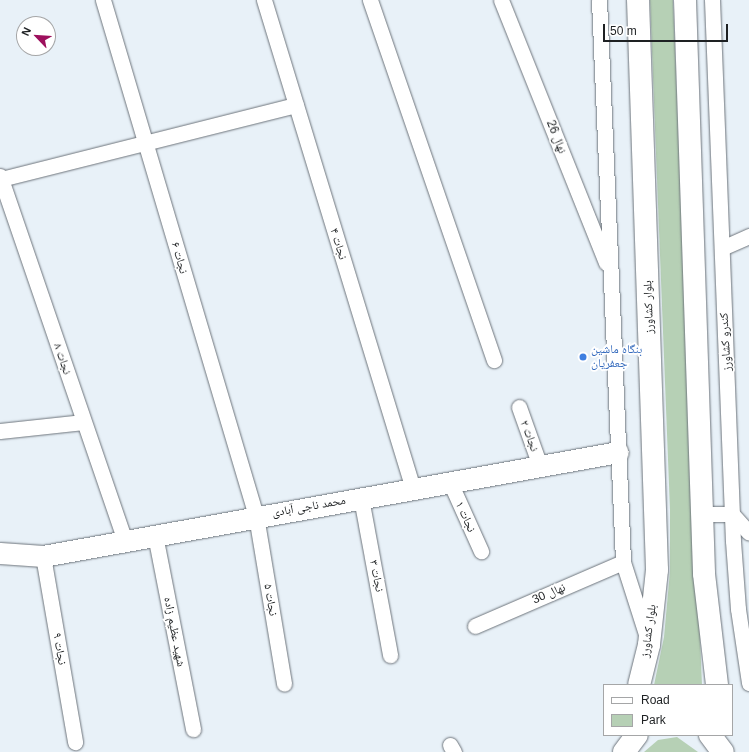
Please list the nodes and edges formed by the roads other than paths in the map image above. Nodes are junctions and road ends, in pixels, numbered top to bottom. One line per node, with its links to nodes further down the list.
1 (103, 0): 10 (street, نجات ۶)
2 (264, 0): 9 (street, نجات ۴)
3 (370, 0): 15 (street)
4 (501, 0): 14 (street, نهال 26)
5 (600, 0): 14 (street)
6 (638, 0): 35 (main road, بلوار کشاورز)
7 (685, 0): 24 (main road)
8 (712, 0): 13 (street, کندرو کشاورز)
9 (296, 105): 10 (street); 22 (street, نجات ۴)
10 (145, 143): 11 (street); 26 (street, نجات ۶)
11 (0, 178): 17 (street, نجات ۸)
12 (749, 236): 13 (street)
13 (722, 248): 25 (street, کندرو کشاورز)
14 (611, 274): 19 (street)
15 (494, 360)
16 (519, 407): 20 (street, نجات ۲)
17 (84, 422): 18 (street); 29 (street, نجات ۸)
18 (0, 431)
19 (618, 452): 20 (street, محمد ناجی آبادی); 33 (street)
20 (540, 466): 21 (street, محمد ناجی آبادی)
21 (450, 482): 22 (street, محمد ناجی آبادی); 30 (street, نجات ۱)
22 (413, 489): 23 (street, محمد ناجی آبادی)
23 (361, 498): 26 (street, محمد ناجی آبادی); 36 (street, نجات ۳)
24 (702, 514): 25 (street); 41 (main road)
25 (732, 514): 27 (street); 37 (street, کندرو کشاورز)
26 (256, 516): 28 (street, محمد ناجی آبادی); 39 (street, نجات ۵)
27 (749, 533)
28 (155, 535): 29 (street, محمد ناجی آبادی); 42 (street, شهید عظیم زاده)
29 (125, 541): 32 (street, محمد ناجی آبادی)
30 (481, 551)
31 (0, 553): 32 (street, محمد ناجی آبادی)
32 (43, 556): 47 (street, نجات ۹)
33 (623, 562): 34 (street, نهال 30); 35 (street)
34 (475, 626)
35 (649, 644): 40 (main road, بلوار کشاورز)
36 (390, 655)
37 (747, 663): 38 (street, کندرو کشاورز)
38 (749, 683)
39 (284, 684)
40 (639, 684)
41 (717, 684)
42 (193, 729)
43 (627, 736): 48 (main road)
44 (636, 736): 48 (main road)
45 (711, 736): 49 (main road)
46 (725, 736): 50 (main road)
47 (75, 742)
48 (623, 752)
49 (723, 752)
50 (728, 752)

